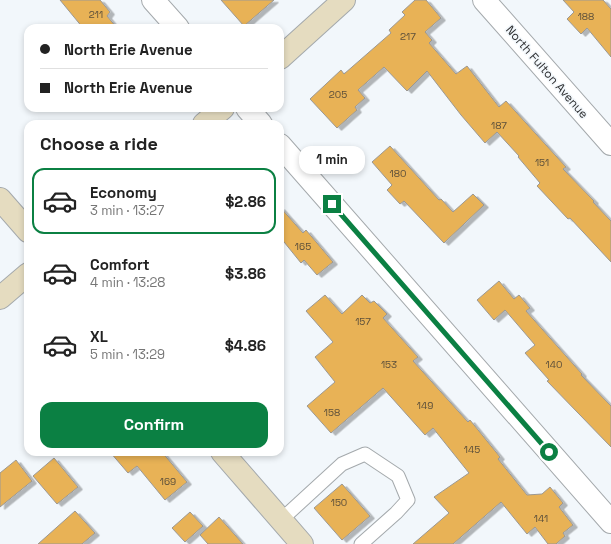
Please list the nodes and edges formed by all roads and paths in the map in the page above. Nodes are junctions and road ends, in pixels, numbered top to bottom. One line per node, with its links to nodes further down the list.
1 (154, 0): 4 (street)
2 (344, 0): 5 (street)
3 (484, 0): 10 (street, North Fulton Avenue)
4 (175, 24)
5 (284, 54)
6 (218, 112): 8 (street)
7 (250, 112): 9 (street)
8 (209, 120)
9 (258, 120)
10 (611, 144)
11 (284, 150): 18 (street)
12 (0, 199): 13 (street)
13 (24, 226)
14 (24, 277): 15 (street)
15 (0, 298)
16 (225, 456): 17 (street)
17 (281, 520): 19 (street); 20 (lane)
18 (611, 522)
19 (302, 544)
20 (361, 544)

